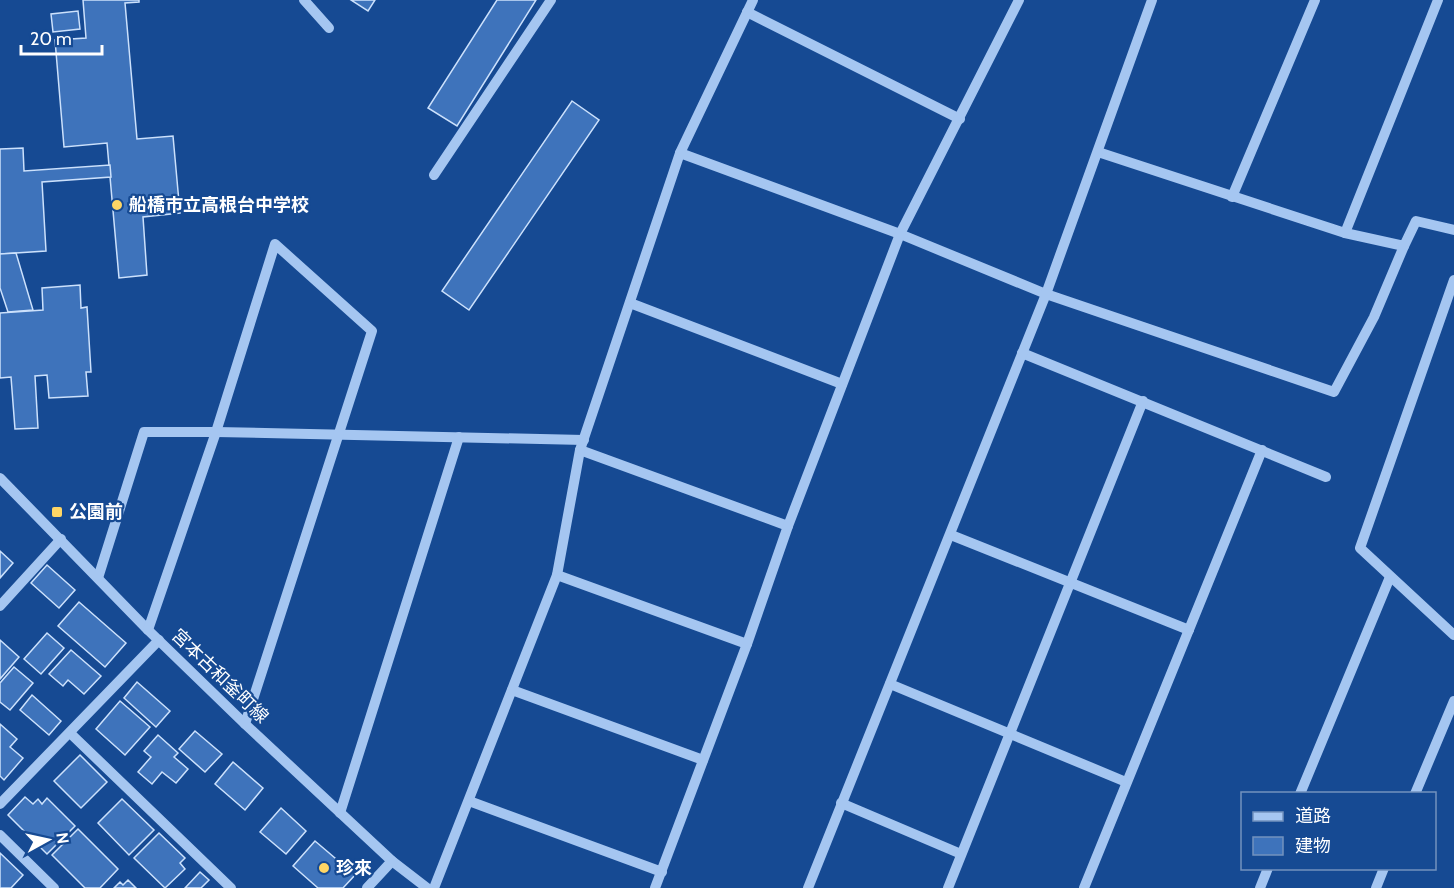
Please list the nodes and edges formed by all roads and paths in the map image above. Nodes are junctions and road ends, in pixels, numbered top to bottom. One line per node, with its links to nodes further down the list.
1 (304, 0): 9 (street)
2 (551, 0): 13 (street)
3 (753, 0): 8 (street)
4 (1019, 0): 10 (street)
5 (1152, 0): 11 (street)
6 (1315, 0): 14 (street)
7 (1438, 0): 16 (street)
8 (747, 12): 10 (street); 12 (street)
9 (329, 28)
10 (960, 119): 17 (street)
11 (1098, 152): 14 (street); 20 (street)
12 (680, 153): 17 (street); 21 (street)
13 (434, 174)
14 (1232, 197): 16 (street)
15 (1454, 230): 18 (street)
16 (1345, 233): 18 (street)
17 (900, 234): 20 (street); 23 (street)
18 (1404, 246): 20 (street)
19 (1454, 280): 37 (street)
20 (1046, 294): 22 (street)
21 (630, 303): 23 (street); 28 (street)
22 (1022, 353): 24 (street); 33 (street)
23 (842, 384): 32 (street)
24 (1143, 401): 29 (street); 38 (street)
25 (216, 432): 26 (street); 26 (street); 36 (street); 40 (street)
26 (338, 435): 27 (street); 48 (street)
27 (459, 437): 28 (street); 58 (street)
28 (582, 445): 32 (street); 35 (street)
29 (1263, 450): 30 (street); 41 (street)
30 (1326, 477)
31 (0, 478): 34 (street, 宮本古和釜町線)
32 (788, 526): 44 (street)
33 (951, 535): 38 (street); 45 (street)
34 (61, 539): 36 (street, 宮本古和釜町線); 39 (street)
35 (558, 575): 44 (street); 46 (street)
36 (98, 578): 40 (street, 宮本古和釜町線)
37 (1390, 578): 42 (street); 53 (street)
38 (1070, 584): 41 (street); 50 (street)
39 (0, 606)
40 (148, 630): 43 (street, 宮本古和釜町線)
41 (1189, 630): 52 (street)
42 (1454, 635)
43 (159, 640): 48 (street, 宮本古和釜町線); 49 (street)
44 (747, 644): 51 (street)
45 (891, 684): 50 (street); 56 (street)
46 (512, 690): 51 (street); 55 (street)
47 (1454, 701): 54 (street)
48 (245, 724): 58 (street, 宮本古和釜町線)
49 (70, 733): 57 (street); 66 (street)
50 (1011, 733): 52 (street); 60 (street)
51 (703, 760): 64 (street)
52 (1126, 782): 73 (street)
53 (1301, 792)
54 (1416, 792)
55 (470, 801): 64 (street); 69 (street)
56 (841, 803): 60 (street); 71 (street)
57 (0, 804)
58 (340, 813): 61 (street, 宮本古和釜町線)
59 (0, 835): 65 (street)
60 (961, 854): 72 (street)
61 (392, 861): 67 (street); 68 (street, 宮本古和釜町線)
62 (1267, 870): 74 (street)
63 (1383, 870): 75 (street)
64 (662, 872): 70 (street)
65 (54, 888)
66 (231, 888)
67 (367, 888)
68 (428, 888)
69 (434, 888)
70 (655, 888)
71 (808, 888)
72 (948, 888)
73 (1083, 888)
74 (1260, 888)
75 (1376, 888)

